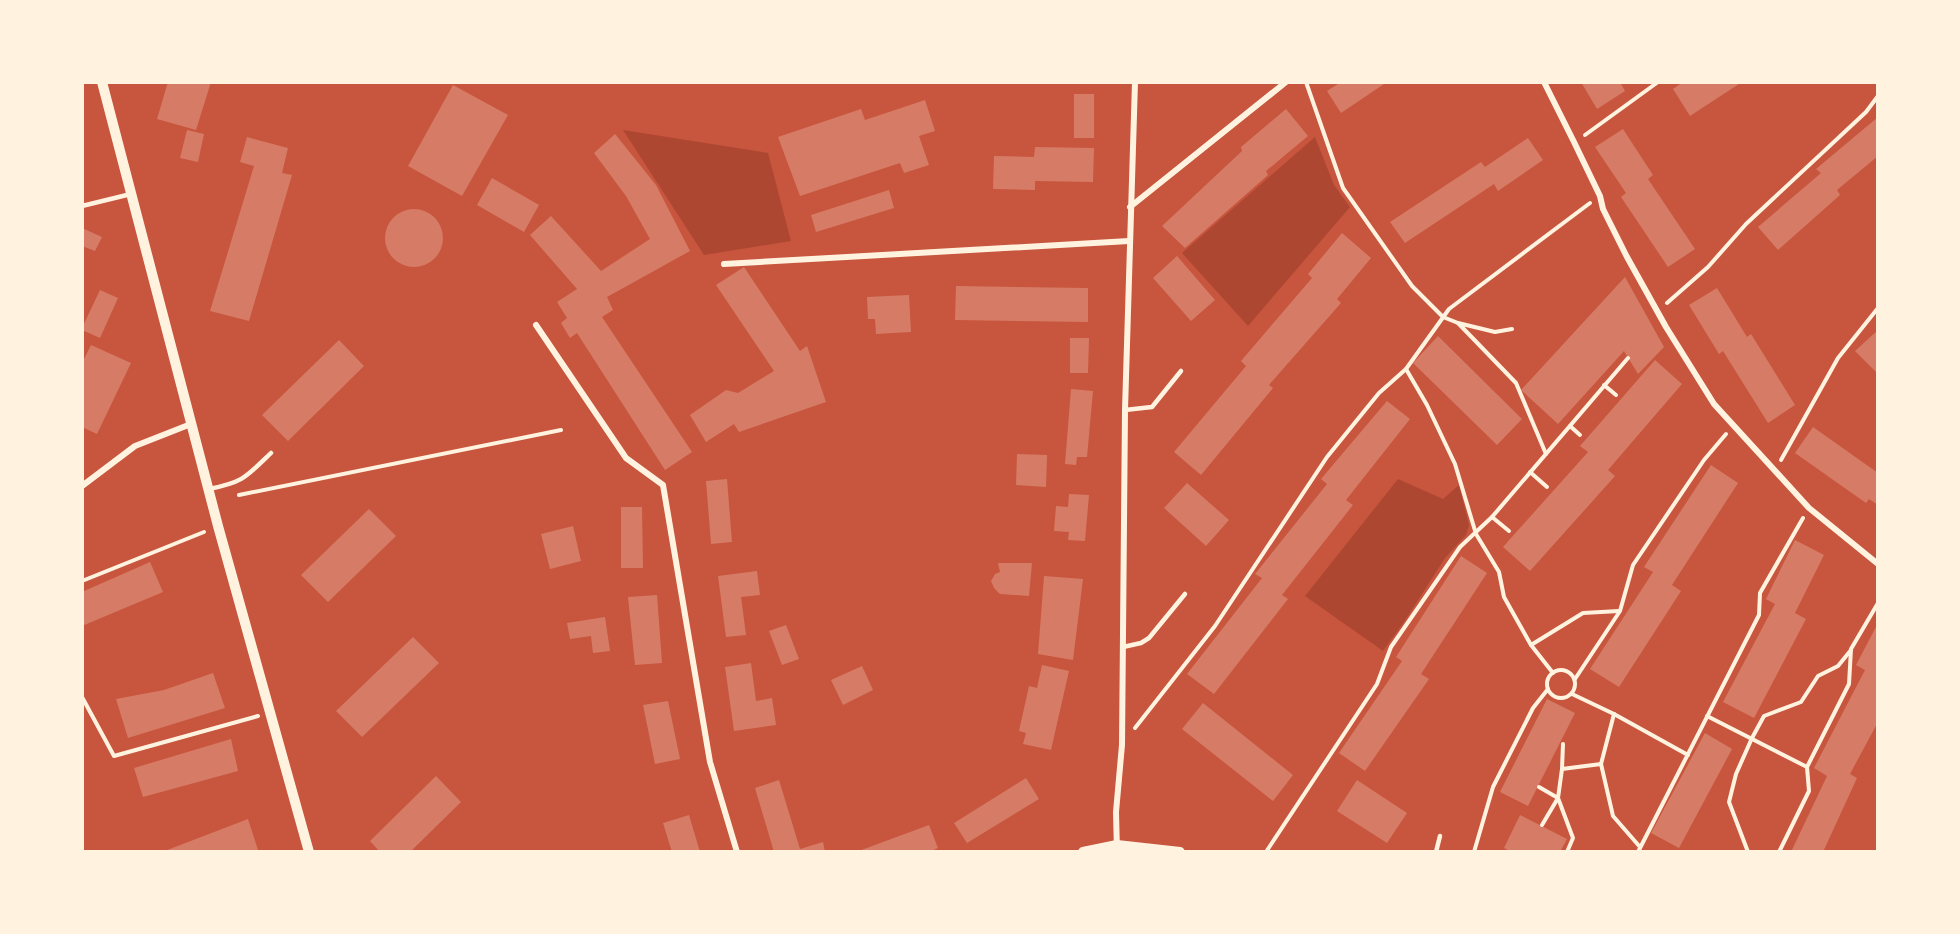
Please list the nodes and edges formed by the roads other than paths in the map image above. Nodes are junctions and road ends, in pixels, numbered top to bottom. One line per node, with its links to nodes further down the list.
1 (102, 82): 5 (street)
2 (1135, 82): 7 (street)
3 (1286, 82): 7 (street)
4 (1544, 82): 17 (street)
5 (131, 194): 6 (lane); 13 (street)
6 (82, 206)
7 (1130, 207): 8 (street)
8 (1129, 241): 9 (street); 12 (street)
9 (724, 264)
10 (536, 325): 23 (street)
11 (1180, 371): 12 (lane)
12 (1125, 410): 19 (street)
13 (191, 424): 15 (street); 16 (street)
14 (271, 453): 16 (lane)
15 (82, 486)
16 (209, 489): 22 (street)
17 (1878, 564)
18 (1185, 594): 19 (lane)
19 (1123, 647): 21 (street)
20 (1440, 836): 26 (lane)
21 (1117, 848): 24 (street); 25 (street)
22 (309, 852)
23 (737, 852)
24 (1083, 852)
25 (1180, 852)
26 (1436, 852)

